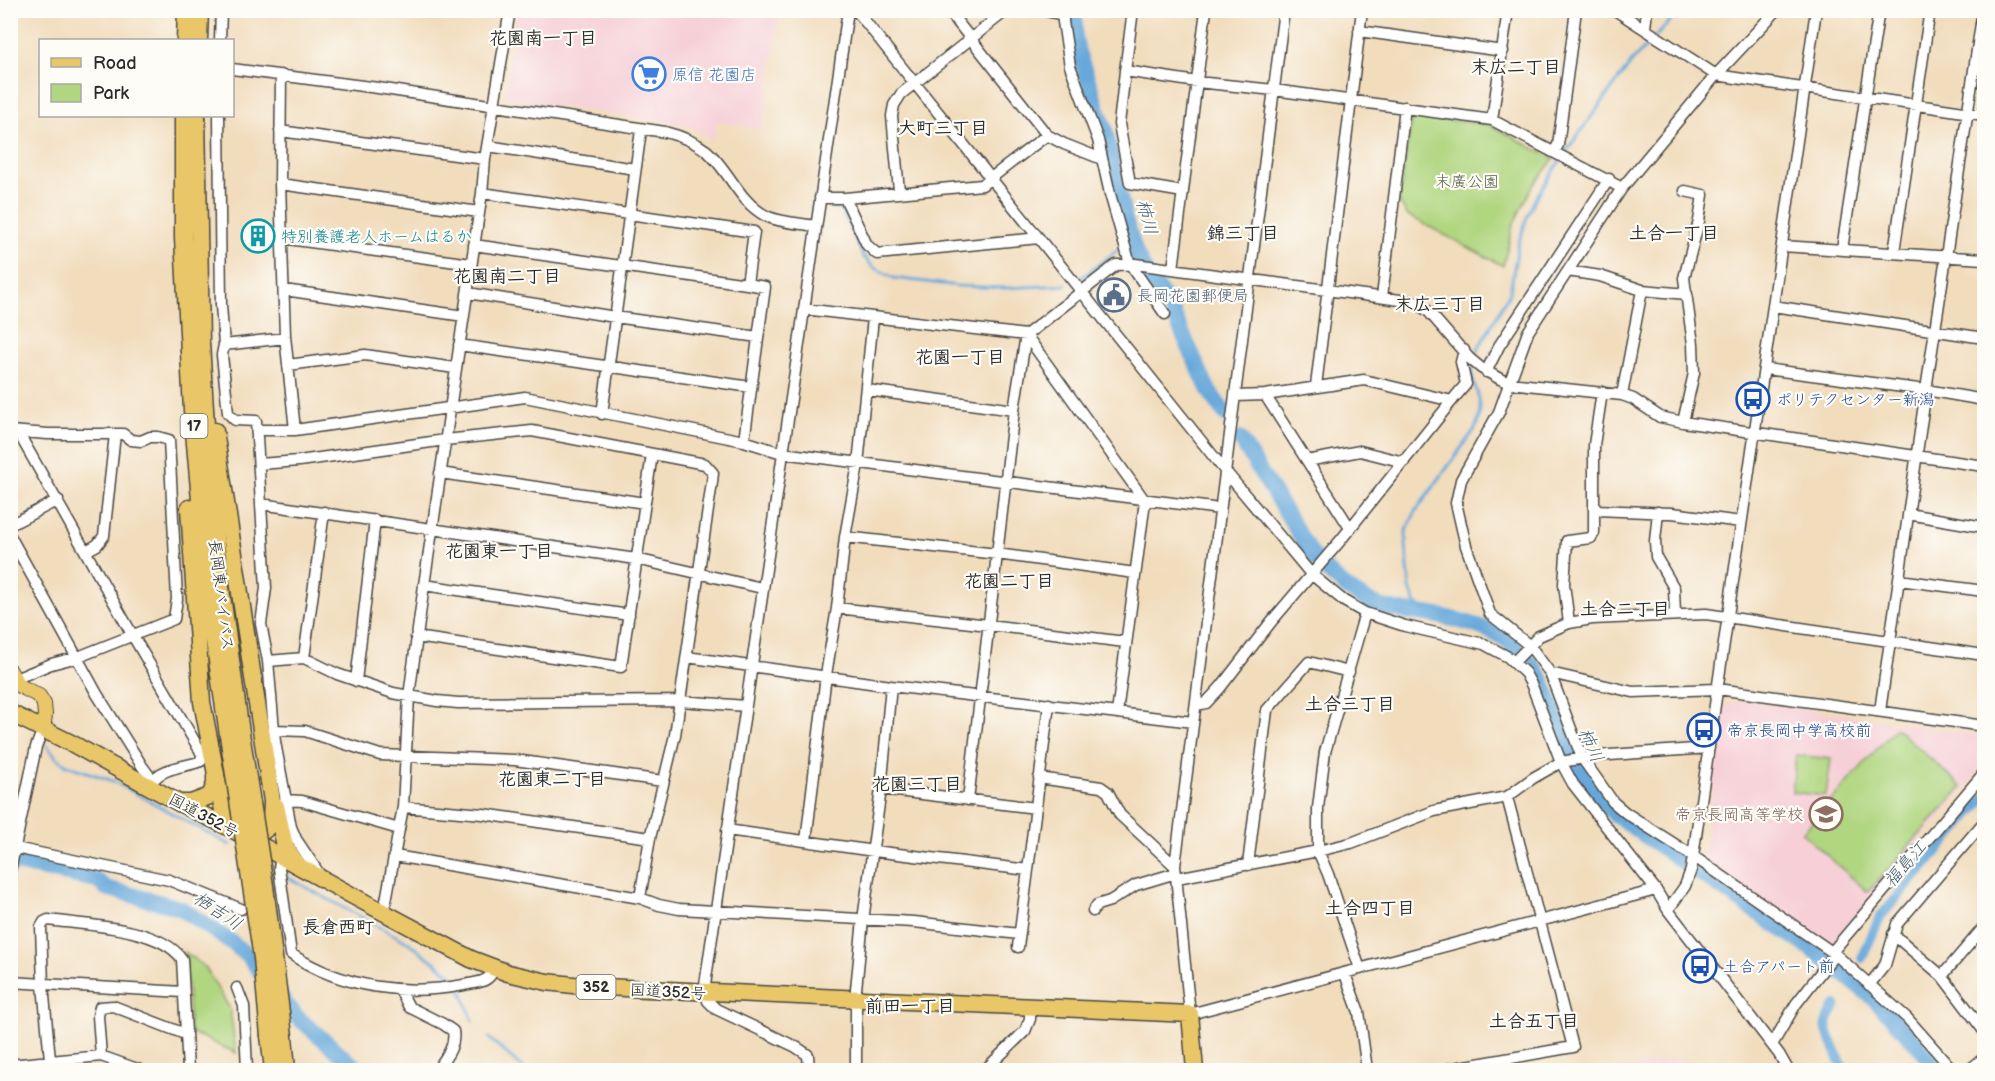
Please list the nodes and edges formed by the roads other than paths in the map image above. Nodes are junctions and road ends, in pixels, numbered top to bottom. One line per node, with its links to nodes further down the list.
1 (186, 10): 26 (highway)
2 (200, 10): 27 (highway)
3 (221, 10): 28 (street)
4 (510, 10): 42 (street)
5 (848, 10): 67 (street)
6 (856, 10): 37 (street)
7 (948, 10): 29 (street)
8 (1007, 10): 29 (street)
9 (1042, 10): 23 (street)
10 (1133, 10): 33 (street)
11 (1206, 10): 36 (street)
12 (1284, 10): 39 (street)
13 (1362, 10): 25 (street)
14 (1508, 10): 30 (street)
15 (1576, 10): 55 (street)
16 (1615, 10): 24 (street)
17 (1647, 10): 24 (street)
18 (1777, 10): 35 (street)
19 (1816, 10): 38 (street)
20 (1879, 10): 40 (street)
21 (1930, 10): 43 (street)
22 (1983, 10): 31 (street)
23 (1063, 13): 57 (street)
24 (1648, 30): 35 (street)
25 (1359, 32): 30 (street); 41 (street)
26 (185, 39)
27 (199, 39)
28 (220, 39)
29 (970, 39): 37 (street); 53 (street)
30 (1503, 51): 50 (street)
31 (1981, 53): 45 (street)
32 (234, 69): 34 (street)
33 (1125, 71): 36 (street); 65 (street)
34 (280, 75): 42 (street); 52 (street)
35 (1716, 75): 38 (street); 62 (street)
36 (1197, 82): 39 (street); 65 (street)
37 (916, 84): 59 (street); 63 (street)
38 (1805, 87): 40 (street); 76 (street)
39 (1274, 90): 41 (street); 86 (street)
40 (1866, 97): 43 (street); 77 (street)
41 (1351, 100): 44 (street); 91 (street)
42 (493, 105): 51 (street); 54 (street)
43 (1916, 105): 45 (street); 78 (street)
44 (1405, 107): 50 (street); 94 (street)
45 (1968, 113): 46 (street); 79 (street)
46 (1984, 115)
47 (183, 117): 72 (highway, 長岡東バイパス / 17)
48 (197, 117): 114 (highway, 長岡東バイパス / 17)
49 (219, 117): 106 (street)
50 (1492, 120): 55 (street)
51 (641, 130): 58 (street); 71 (street)
52 (280, 131): 56 (street); 61 (street)
53 (1047, 135): 57 (street); 59 (street)
54 (488, 146): 56 (street); 58 (street)
55 (1556, 153): 60 (street)
56 (485, 159): 66 (street)
57 (1102, 159): 82 (street)
58 (635, 169): 70 (street)
59 (992, 178): 63 (street); 74 (street)
60 (1609, 179): 62 (street); 113 (street)
61 (280, 184): 69 (street); 73 (street)
62 (1622, 188): 85 (street)
63 (899, 191): 68 (street)
64 (1685, 191): 93 (street)
65 (1183, 192): 84 (street)
66 (482, 193): 69 (street); 70 (street)
67 (820, 198): 68 (street); 71 (street)
68 (845, 198): 74 (street)
69 (479, 212): 75 (street)
70 (628, 215): 83 (street); 87 (street)
71 (815, 226): 96 (street)
72 (183, 238): 214 (highway, 長岡東バイパス / 17); 220 (highway)
73 (281, 238): 81 (street); 88 (street)
74 (1039, 238): 89 (street)
75 (474, 245): 81 (street); 83 (street)
76 (1782, 246): 77 (street); 95 (street)
77 (1842, 249): 78 (street)
78 (1894, 252): 79 (street)
79 (1947, 257): 80 (street); 101 (street)
80 (1984, 259)
81 (471, 264): 92 (street)
82 (1132, 264): 84 (street); 89 (street); 97 (street)
83 (622, 266): 87 (street); 99 (street)
84 (1173, 269): 86 (street)
85 (1569, 271): 90 (street); 115 (street)
86 (1251, 279): 91 (street); 123 (street)
87 (747, 284): 103 (street)
88 (284, 290): 98 (street); 104 (street)
89 (1082, 290): 102 (street); 145 (street)
90 (1642, 290): 93 (street); 122 (street)
91 (1327, 291): 94 (street); 116 (street)
92 (468, 293): 98 (street); 99 (street)
93 (1687, 294): 129 (street)
94 (1382, 297): 108 (street)
95 (1773, 306): 101 (street); 112 (street)
96 (804, 309): 100 (street); 137 (street)
97 (1165, 314)
98 (464, 316): 107 (street)
99 (615, 317): 103 (street); 110 (street)
100 (873, 318): 102 (street); 118 (street)
101 (1935, 330): 105 (street); 119 (street)
102 (1026, 335): 127 (street); 149 (street)
103 (758, 337): 117 (street)
104 (285, 338): 106 (street); 109 (street)
105 (1984, 338)
106 (224, 345): 130 (street)
107 (459, 345): 110 (street); 111 (street)
108 (1466, 354): 113 (street); 125 (street)
109 (288, 365): 111 (street); 131 (street)
110 (608, 367): 117 (street); 128 (street)
111 (455, 368): 126 (street)
112 (1765, 369): 119 (street); 134 (street)
113 (1484, 370): 115 (street)
114 (202, 371): 214 (highway, 長岡東バイパス / 17); 217 (highway)
115 (1509, 383): 120 (street); 186 (street)
116 (1316, 386): 121 (street); 125 (street)
117 (751, 387): 136 (street)
118 (867, 390): 127 (street); 143 (street)
119 (1926, 390): 124 (street); 139 (street)
120 (1602, 392): 122 (street); 153 (street)
121 (1265, 395): 123 (street); 140 (street)
122 (1622, 395): 129 (street)
123 (1235, 396): 145 (street)
124 (1984, 400)
125 (1452, 401): 141 (street)
126 (449, 409): 128 (street); 131 (street); 135 (street)
127 (1014, 410): 147 (street)
128 (602, 414): 136 (street)
129 (1683, 422): 134 (street)
130 (256, 430): 131 (street); 142 (street)
131 (295, 430)
132 (14, 432): 133 (street); 148 (street)
133 (115, 434): 165 (street); 182 (street)
134 (1755, 434): 139 (street); 158 (street)
135 (445, 440): 138 (street); 142 (street); 146 (street)
136 (744, 441): 137 (street)
137 (782, 453): 143 (street); 173 (street)
138 (652, 454): 150 (street); 169 (street)
139 (1916, 456): 144 (street); 156 (street)
140 (1308, 461): 141 (street); 162 (street)
141 (1404, 462): 162 (street)
142 (259, 464): 151 (street)
143 (858, 464): 147 (street); 164 (street)
144 (1984, 466)
145 (1226, 472): 152 (street); 168 (street)
146 (440, 473): 150 (street); 161 (street)
147 (1006, 483): 149 (street); 166 (street)
148 (58, 500): 159 (street); 165 (street)
149 (1144, 501): 152 (street); 170 (street)
150 (645, 503): 167 (street)
151 (261, 504): 154 (street); 192 (street)
152 (1220, 510): 205 (street)
153 (1596, 510): 155 (street); 180 (street)
154 (324, 512): 157 (street); 190 (street)
155 (1658, 512): 158 (street); 178 (street)
156 (1908, 514): 160 (street); 171 (street)
157 (375, 520): 161 (street); 198 (street)
158 (1741, 522): 179 (street)
159 (10, 525)
160 (1984, 527)
161 (432, 528): 167 (street); 172 (street)
162 (1350, 528): 168 (street)
163 (10, 536): 188 (street)
164 (845, 537): 166 (street); 175 (street)
165 (86, 551): 182 (street)
166 (997, 554): 170 (street); 181 (street)
167 (636, 559): 169 (street); 177 (street)
168 (1316, 567): 176 (street); 205 (street)
169 (698, 573): 173 (street); 189 (street)
170 (1135, 573): 185 (street)
171 (1899, 580): 174 (street); 184 (street)
172 (424, 585): 177 (street); 183 (street)
173 (762, 588): 193 (street)
174 (1984, 591)
175 (837, 608): 181 (street); 197 (street)
176 (1365, 613): 191 (street); 194 (street)
177 (629, 615): 183 (street)
178 (1676, 615): 179 (street); 180 (street)
179 (1728, 617): 184 (street); 200 (street)
180 (1569, 623): 186 (street)
181 (989, 625): 185 (street); 202 (street)
182 (133, 636): 188 (street); 224 (street)
183 (416, 637): 201 (street)
184 (1890, 640): 187 (street); 207 (street)
185 (1125, 642): 209 (street)
186 (1529, 648): 191 (street); 195 (street)
187 (1984, 654)
188 (78, 657): 196 (street); 224 (street)
189 (687, 657): 193 (street); 203 (street)
190 (304, 658): 192 (street); 198 (street)
191 (1517, 660): 219 (street)
192 (268, 661): 213 (street)
193 (751, 665): 197 (street); 206 (street)
194 (1349, 672): 240 (street); 245 (street)
195 (1550, 673): 200 (street); 218 (street)
196 (13, 675): 212 (main road)
197 (826, 675): 199 (street); 237 (street)
198 (356, 681): 201 (street)
199 (891, 686): 202 (street); 225 (street)
200 (1718, 689): 207 (street); 215 (street)
201 (409, 696): 203 (street); 216 (street)
202 (980, 696): 204 (street); 228 (street)
203 (680, 701): 206 (street); 223 (street)
204 (1049, 704): 209 (street); 222 (street)
205 (1196, 705): 210 (street)
206 (746, 706): 235 (street)
207 (1880, 711): 211 (street)
208 (10, 713): 212 (highway, 国道352号 / 352)
209 (1117, 713): 210 (street)
210 (1193, 722): 248 (street)
211 (1984, 726)
212 (43, 729): 224 (highway, 国道352号 / 352); 238 (street)
213 (273, 730): 216 (street); 227 (street)
214 (235, 734): 280 (highway, 長岡東バイパス / 17, bridge)
215 (1709, 748): 218 (street); 243 (street)
216 (406, 756): 223 (street); 230 (street)
217 (267, 758): 233 (highway); 244 (highway)
218 (1582, 758): 219 (street); 243 (street)
219 (1561, 762): 226 (street); 250 (street)
220 (214, 770): 229 (highway); 233 (highway)
221 (1984, 773): 263 (street)
222 (1039, 778): 231 (street); 248 (street)
223 (663, 781): 236 (street)
224 (153, 784): 229 (highway, 国道352号 / 352)
225 (881, 789): 228 (street); 239 (street)
226 (1507, 797): 240 (street); 258 (street)
227 (285, 800): 234 (street); 249 (street)
228 (968, 800): 231 (street)
229 (179, 803): 233 (highway, 国道352号 / 352)
230 (403, 807): 234 (street); 236 (street)
231 (1036, 808): 246 (street)
232 (1984, 822): 261 (street)
233 (232, 829): 241 (highway, 国道352号 / 352)
234 (399, 829): 242 (street)
235 (727, 830): 237 (street); 254 (street)
236 (650, 838): 251 (street)
237 (806, 841): 239 (street)
238 (15, 849): 247 (street); 252 (street)
239 (874, 851): 246 (street); 257 (street)
240 (1318, 851): 245 (street); 265 (street)
241 (281, 856): 244 (highway, 国道352号 / 352); 272 (street)
242 (395, 856): 251 (street); 256 (street)
243 (1692, 859): 253 (street); 263 (street)
244 (297, 864): 249 (highway, 国道352号 / 352)
245 (1248, 865): 248 (street)
246 (1028, 870): 260 (street)
247 (10, 871)
248 (1176, 872): 255 (street); 277 (street)
249 (322, 878): 256 (highway, 国道352号 / 352)
250 (1656, 890): 253 (street); 258 (street)
251 (640, 898): 254 (street)
252 (241, 909)
253 (1668, 910): 281 (street)
254 (715, 911): 257 (street); 274 (street)
255 (1093, 911)
256 (384, 912): 264 (highway, 国道352号 / 352)
257 (863, 920): 260 (street); 275 (street)
258 (1540, 922): 265 (street); 297 (street)
259 (1984, 927): 267 (street)
260 (1019, 934): 262 (street)
261 (1893, 934): 267 (street); 270 (street)
262 (1018, 947)
263 (1833, 955): 270 (street); 281 (street)
264 (495, 968): 272 (street); 274 (highway, 国道352号 / 352)
265 (1360, 969): 266 (street)
266 (1345, 974): 277 (street); 296 (street)
267 (1942, 976): 278 (street)
268 (10, 982): 269 (street)
269 (43, 985): 273 (street); 273 (street); 285 (street)
270 (1869, 985): 299 (street)
271 (237, 988): 288 (street)
272 (399, 990): 291 (street)
273 (183, 992): 279 (street)
274 (705, 993): 275 (highway, 国道352号 / 352); 292 (street)
275 (855, 999): 276 (highway, 国道352号 / 352); 293 (street)
276 (1030, 1008): 277 (highway, 国道352号 / 352); 294 (street)
277 (1190, 1014): 295 (highway)
278 (1984, 1031)
279 (185, 1034): 282 (street); 287 (street)
280 (277, 1036): 289 (highway, 長岡東バイパス / 17); 290 (highway, 長岡東バイパス / 17)
281 (1772, 1045): 298 (street)
282 (101, 1056): 285 (street); 286 (street)
283 (1984, 1058): 300 (street)
284 (10, 1065): 285 (street)
285 (51, 1066)
286 (140, 1071)
287 (188, 1071)
288 (247, 1071)
289 (273, 1071)
290 (287, 1071)
291 (437, 1071)
292 (809, 1071)
293 (856, 1071)
294 (985, 1071)
295 (1196, 1071)
296 (1367, 1071)
297 (1443, 1071)
298 (1788, 1071)
299 (1953, 1071)
300 (1969, 1071)

